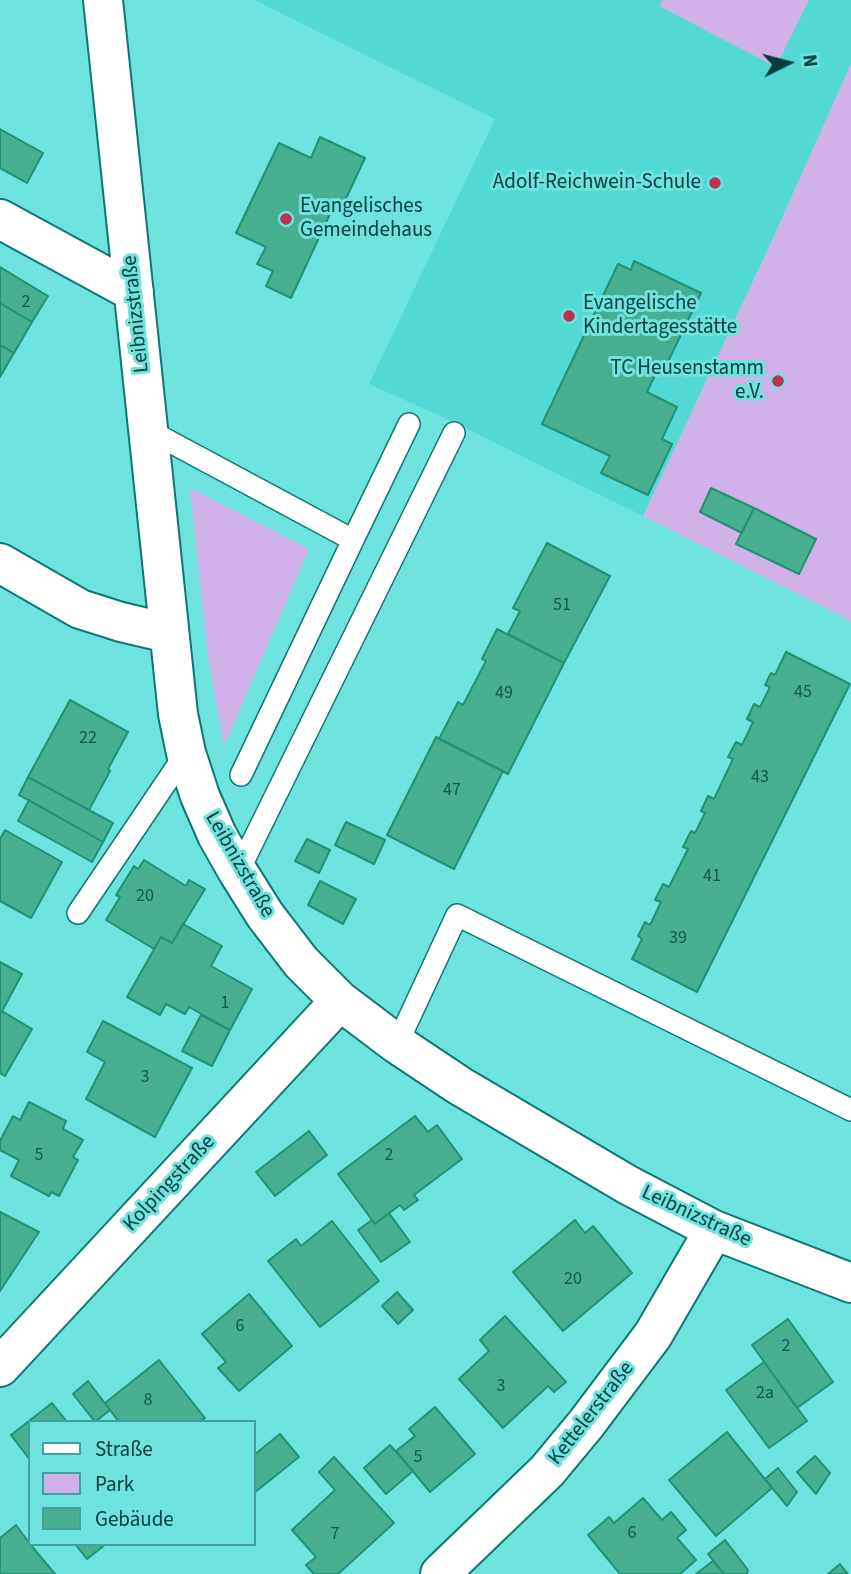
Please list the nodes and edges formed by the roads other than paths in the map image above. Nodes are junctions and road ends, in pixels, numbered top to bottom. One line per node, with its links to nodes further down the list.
1 (103, 0): 3 (street, Leibnizstraße)
2 (0, 219): 3 (street)
3 (134, 292): 5 (street, Leibnizstraße)
4 (409, 424): 7 (lane)
5 (150, 431): 7 (lane); 9 (street, Leibnizstraße)
6 (454, 433): 12 (lane)
7 (353, 541): 11 (lane)
8 (0, 563): 9 (street)
9 (168, 633): 10 (street, Leibnizstraße)
10 (186, 753): 12 (street, Leibnizstraße); 13 (lane)
11 (241, 775)
12 (238, 872): 14 (street, Leibnizstraße)
13 (78, 913)
14 (340, 1001): 15 (street, Leibnizstraße); 19 (street, Kolpingstraße)
15 (397, 1044): 16 (lane); 17 (street, Leibnizstraße)
16 (851, 1110)
17 (714, 1230): 18 (street, Leibnizstraße); 20 (street, Kettelerstraße)
18 (851, 1283)
19 (0, 1367)
20 (440, 1574)

